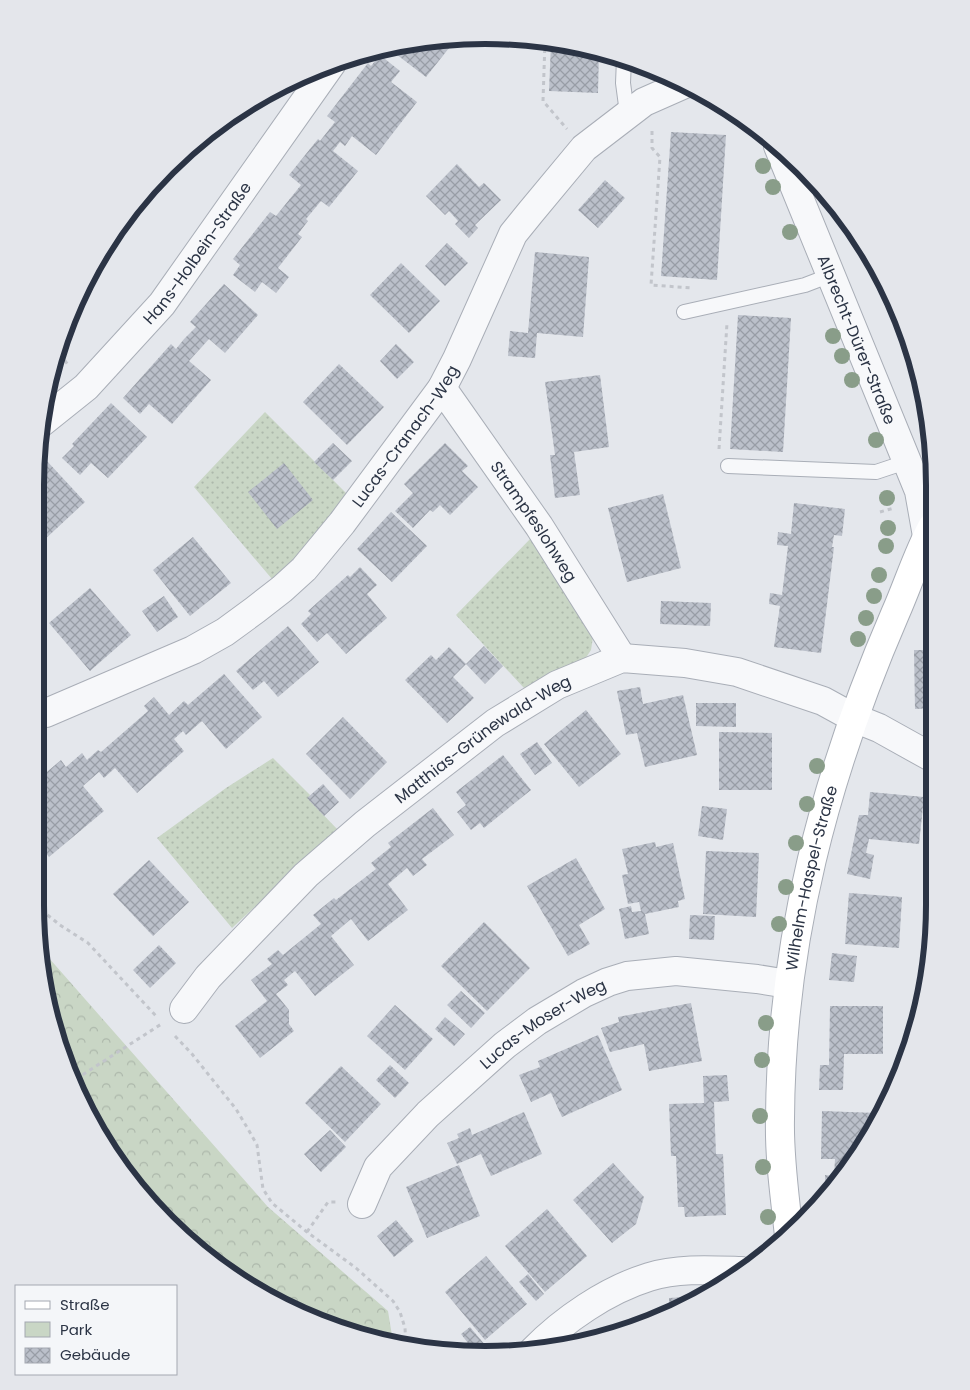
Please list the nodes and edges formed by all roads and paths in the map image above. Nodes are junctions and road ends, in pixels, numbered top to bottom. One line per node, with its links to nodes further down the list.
1 (545, 48): 7 (path)
2 (624, 66): 5 (lane)
3 (324, 74): 15 (street, Hans-Holbein-Straße)
4 (677, 88): 5 (street, Lucas-Cranach-Weg)
5 (627, 113): 7 (street, Lucas-Cranach-Weg)
6 (653, 133): 8 (path)
7 (584, 148): 14 (street, Lucas-Cranach-Weg)
8 (652, 148)
9 (784, 161): 10 (street, Albrecht-Dürer-Straße)
10 (831, 274): 11 (lane); 16 (street, Albrecht-Dürer-Straße)
11 (684, 312)
12 (63, 358): 13 (path)
13 (69, 366)
14 (442, 388): 20 (street, Strampfeslohweg); 21 (street, Lucas-Cranach-Weg)
15 (50, 416)
16 (906, 462): 17 (lane); 18 (street, Albrecht-Dürer-Straße)
17 (728, 466)
18 (926, 517)
19 (926, 542): 22 (street, Wilhelm-Haspel-Straße)
20 (622, 658): 22 (street, Matthias-Grünewald-Weg); 26 (street, Matthias-Grünewald-Weg)
21 (46, 713)
22 (854, 718): 23 (street, Matthias-Grünewald-Weg); 25 (street, Wilhelm-Haspel-Straße)
23 (926, 754)
24 (44, 912): 26 (path)
25 (788, 984): 28 (street, Lucas-Moser-Weg); 29 (street, Wilhelm-Haspel-Straße)
26 (173, 1016): 27 (path); 30 (path)
27 (79, 1077)
28 (362, 1204): 30 (path)
29 (788, 1225)
30 (307, 1232): 32 (path)
31 (732, 1271): 33 (street)
32 (406, 1339)
33 (544, 1342)

